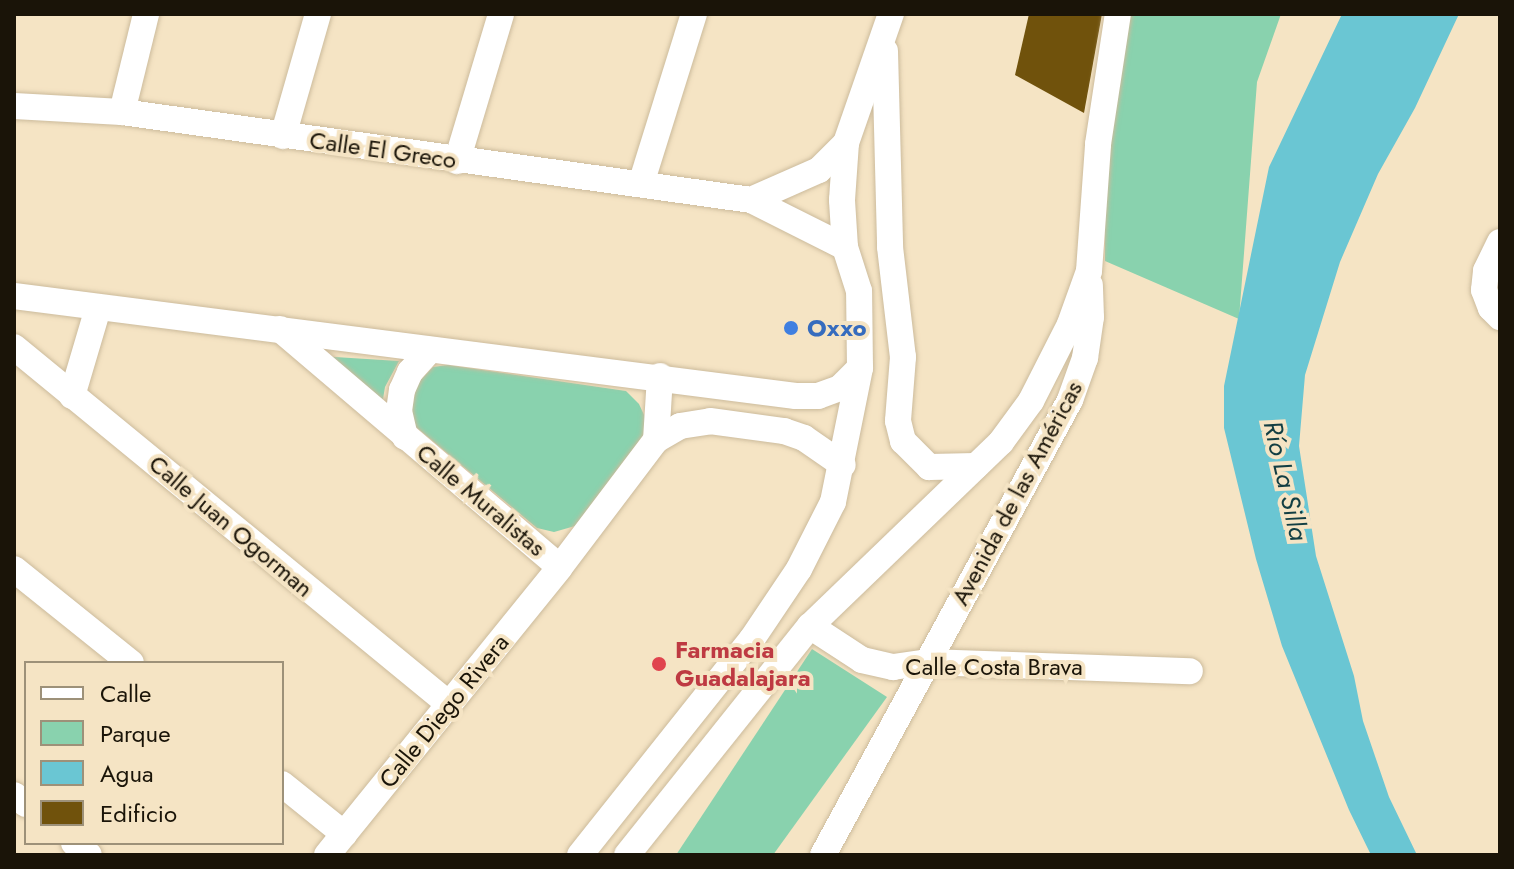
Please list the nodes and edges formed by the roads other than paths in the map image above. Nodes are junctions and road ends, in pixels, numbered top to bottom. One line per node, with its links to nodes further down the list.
1 (146, 14): 9 (street)
2 (318, 14): 10 (street)
3 (501, 14): 12 (street)
4 (694, 14): 13 (street)
5 (891, 14): 7 (street)
6 (1118, 14): 17 (street)
7 (884, 40): 11 (street); 27 (street)
8 (14, 106): 9 (street, Calle El Greco)
9 (122, 112): 10 (street, Calle El Greco)
10 (283, 136): 12 (street, Calle El Greco)
11 (846, 143): 14 (street); 16 (street)
12 (457, 161): 13 (street, Calle El Greco)
13 (641, 184): 14 (street, Calle El Greco)
14 (751, 200): 16 (street, Calle El Greco)
15 (1500, 242): 21 (street)
16 (845, 247): 18 (street)
17 (1089, 271): 32 (street); 37 (street, Avenida de las Américas)
18 (859, 291): 25 (street); 27 (street)
19 (14, 296): 20 (street)
20 (98, 308): 22 (street); 28 (street)
21 (1500, 317)
22 (280, 329): 24 (street); 29 (street, Calle Muralistas)
23 (14, 347): 28 (street, Calle Juan Ogorman)
24 (430, 350): 26 (street); 29 (street)
25 (860, 368): 26 (street); 31 (street)
26 (660, 376): 30 (street)
27 (903, 388): 32 (street)
28 (72, 396): 39 (street, Calle Juan Ogorman)
29 (405, 437): 33 (street, Calle Muralistas)
30 (656, 440): 31 (street, Calle Muralistas); 33 (street, Calle Muralistas)
31 (843, 465): 43 (street)
32 (976, 466): 35 (street)
33 (560, 567): 39 (street, Calle Diego Rivera)
34 (14, 569): 36 (street)
35 (810, 626): 37 (street, Calle Costa Brava); 44 (street)
36 (129, 661)
37 (928, 662): 38 (street, Calle Costa Brava); 45 (street)
38 (1190, 671)
39 (449, 704): 41 (street, Calle Diego Rivera)
40 (284, 786): 41 (street)
41 (344, 834): 42 (street, Calle Diego Rivera)
42 (327, 855)
43 (580, 855)
44 (627, 855)
45 (823, 855)

